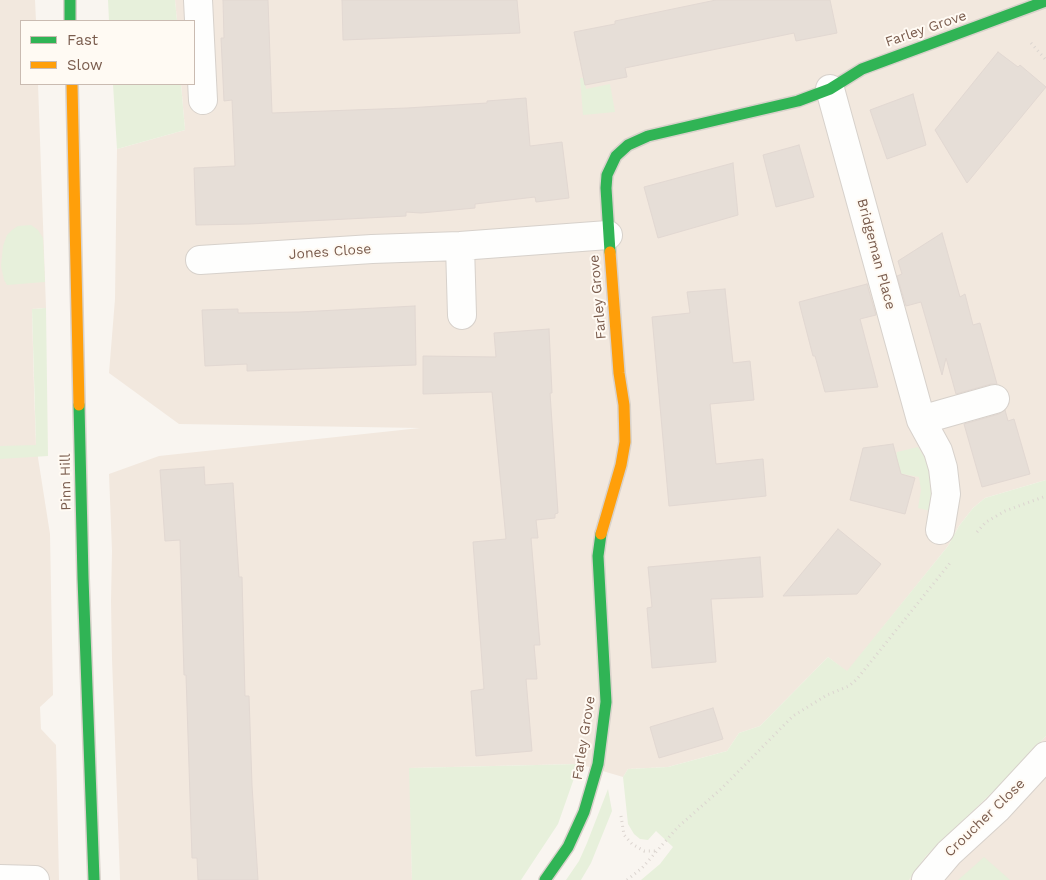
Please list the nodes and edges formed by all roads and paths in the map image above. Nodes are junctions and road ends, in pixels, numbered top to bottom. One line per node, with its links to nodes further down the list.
1 (70, 0): 4 (street)
2 (198, 0): 7 (street)
3 (1046, 1): 6 (street, Farley Grove)
4 (70, 20)
5 (72, 85): 23 (street, Pinn Hill)
6 (830, 89): 8 (street, Farley Grove); 13 (street, Bridgeman Place)
7 (202, 100)
8 (608, 235): 9 (street, Jones Close); 24 (street, Farley Grove)
9 (460, 246): 10 (street, Jones Close); 11 (street)
10 (200, 260)
11 (462, 315)
12 (994, 398): 13 (street)
13 (921, 420): 15 (street, Bridgeman Place)
14 (1046, 496): 16 (path)
15 (940, 530)
16 (972, 537)
17 (953, 560): 20 (path)
18 (1046, 756): 26 (street, Croucher Close)
19 (621, 816): 20 (path)
20 (656, 851): 25 (path)
21 (0, 879): 22 (street)
22 (35, 880)
23 (89, 880)
24 (545, 880)
25 (627, 880)
26 (926, 880)

